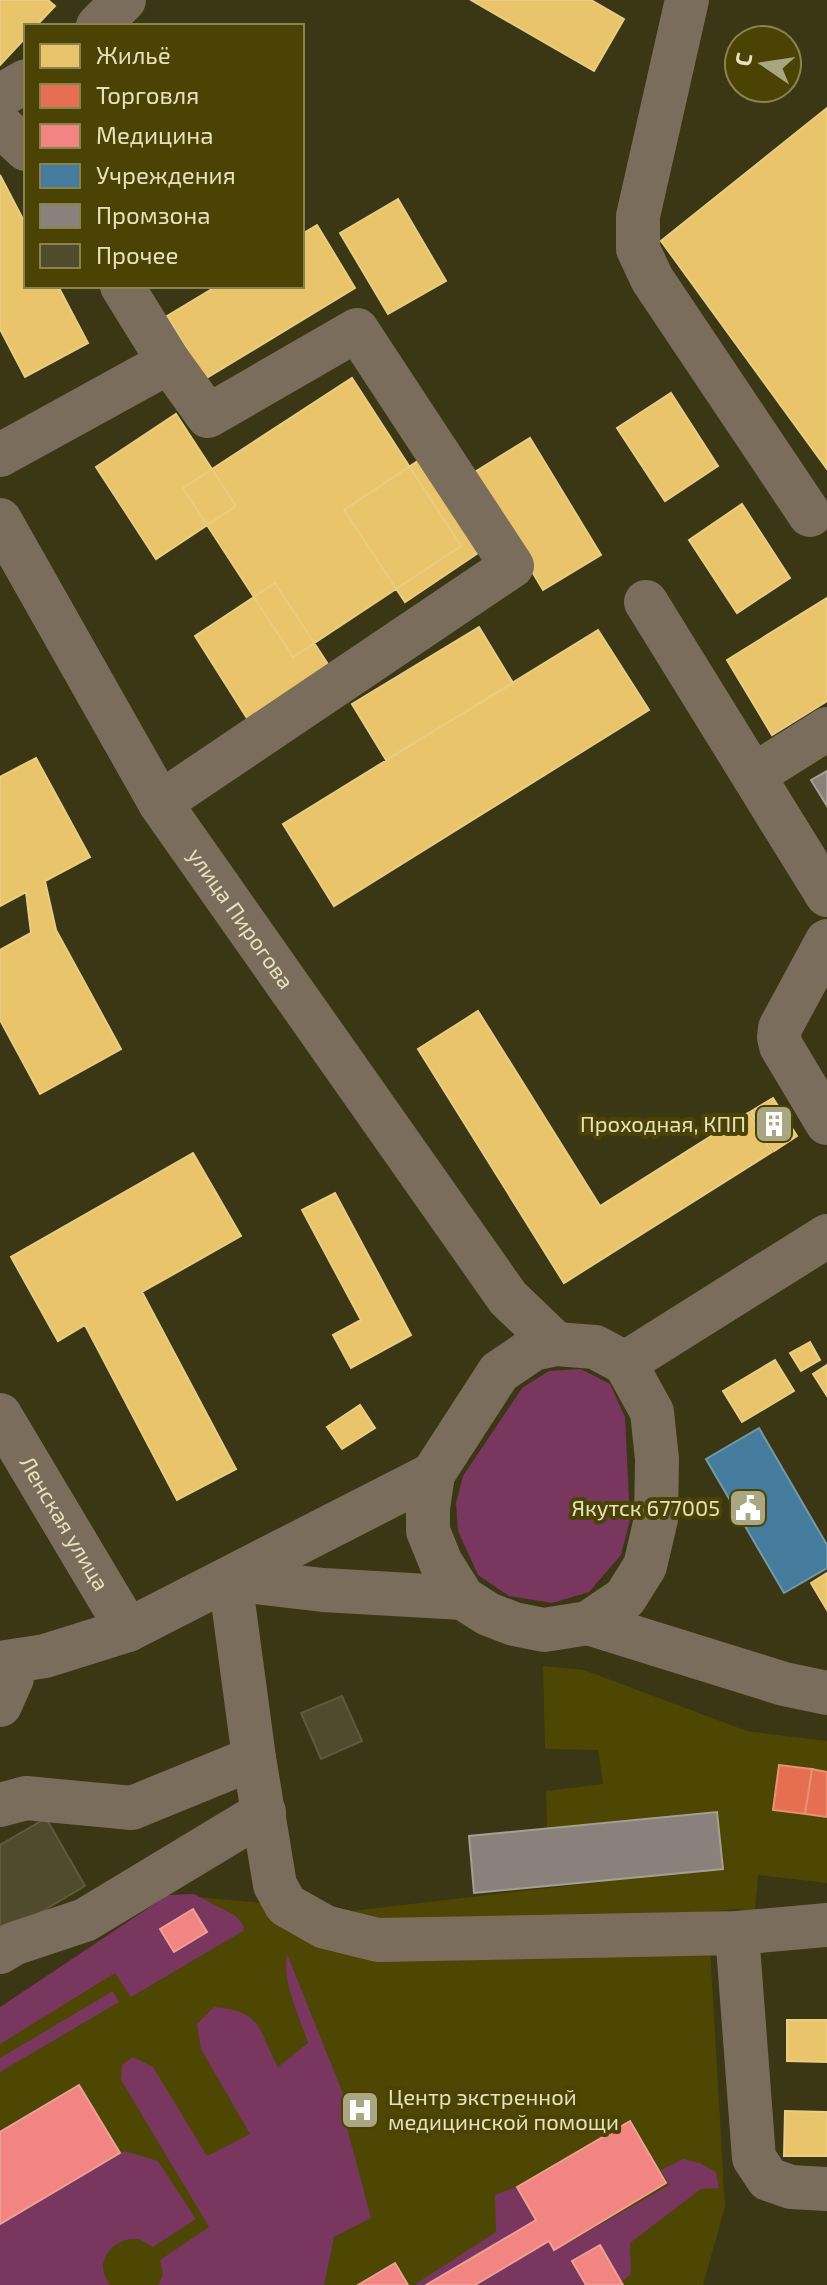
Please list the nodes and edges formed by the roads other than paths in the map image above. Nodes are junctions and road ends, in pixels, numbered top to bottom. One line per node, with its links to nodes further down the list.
1 (124, 0): 3 (street)
2 (687, 0): 11 (street)
3 (100, 24)
4 (24, 82): 5 (street)
5 (0, 96)
6 (0, 125): 7 (street)
7 (24, 147)
8 (136, 291): 9 (street)
9 (169, 362): 10 (street); 16 (street)
10 (0, 455)
11 (810, 515)
12 (0, 520): 16 (street, улица Пирогова)
13 (646, 602): 15 (street)
14 (827, 729): 15 (street)
15 (754, 775): 17 (street)
16 (160, 803): 21 (street, улица Пирогова)
17 (827, 895)
18 (827, 941): 19 (street)
19 (827, 1123)
20 (827, 1236): 23 (street)
21 (508, 1298): 22 (street, улица Пирогова); 24 (street)
22 (556, 1344): 23 (street); 24 (street)
23 (625, 1363): 27 (street)
24 (499, 1372): 26 (street)
25 (0, 1415): 31 (street, Ленская улица)
26 (433, 1474): 28 (street); 29 (street)
27 (645, 1566): 30 (street); 32 (street)
28 (230, 1579): 29 (street); 31 (street); 36 (street)
29 (463, 1598): 30 (street)
30 (588, 1623): 32 (street)
31 (128, 1630): 33 (street)
32 (673, 1648): 34 (street)
33 (5, 1663): 35 (street)
34 (827, 1693)
35 (0, 1705)
36 (254, 1758): 37 (street); 38 (street)
37 (0, 1805)
38 (264, 1812): 40 (street); 41 (street)
39 (827, 1925): 40 (street)
40 (737, 1933): 42 (street)
41 (0, 1952)
42 (827, 2189)

